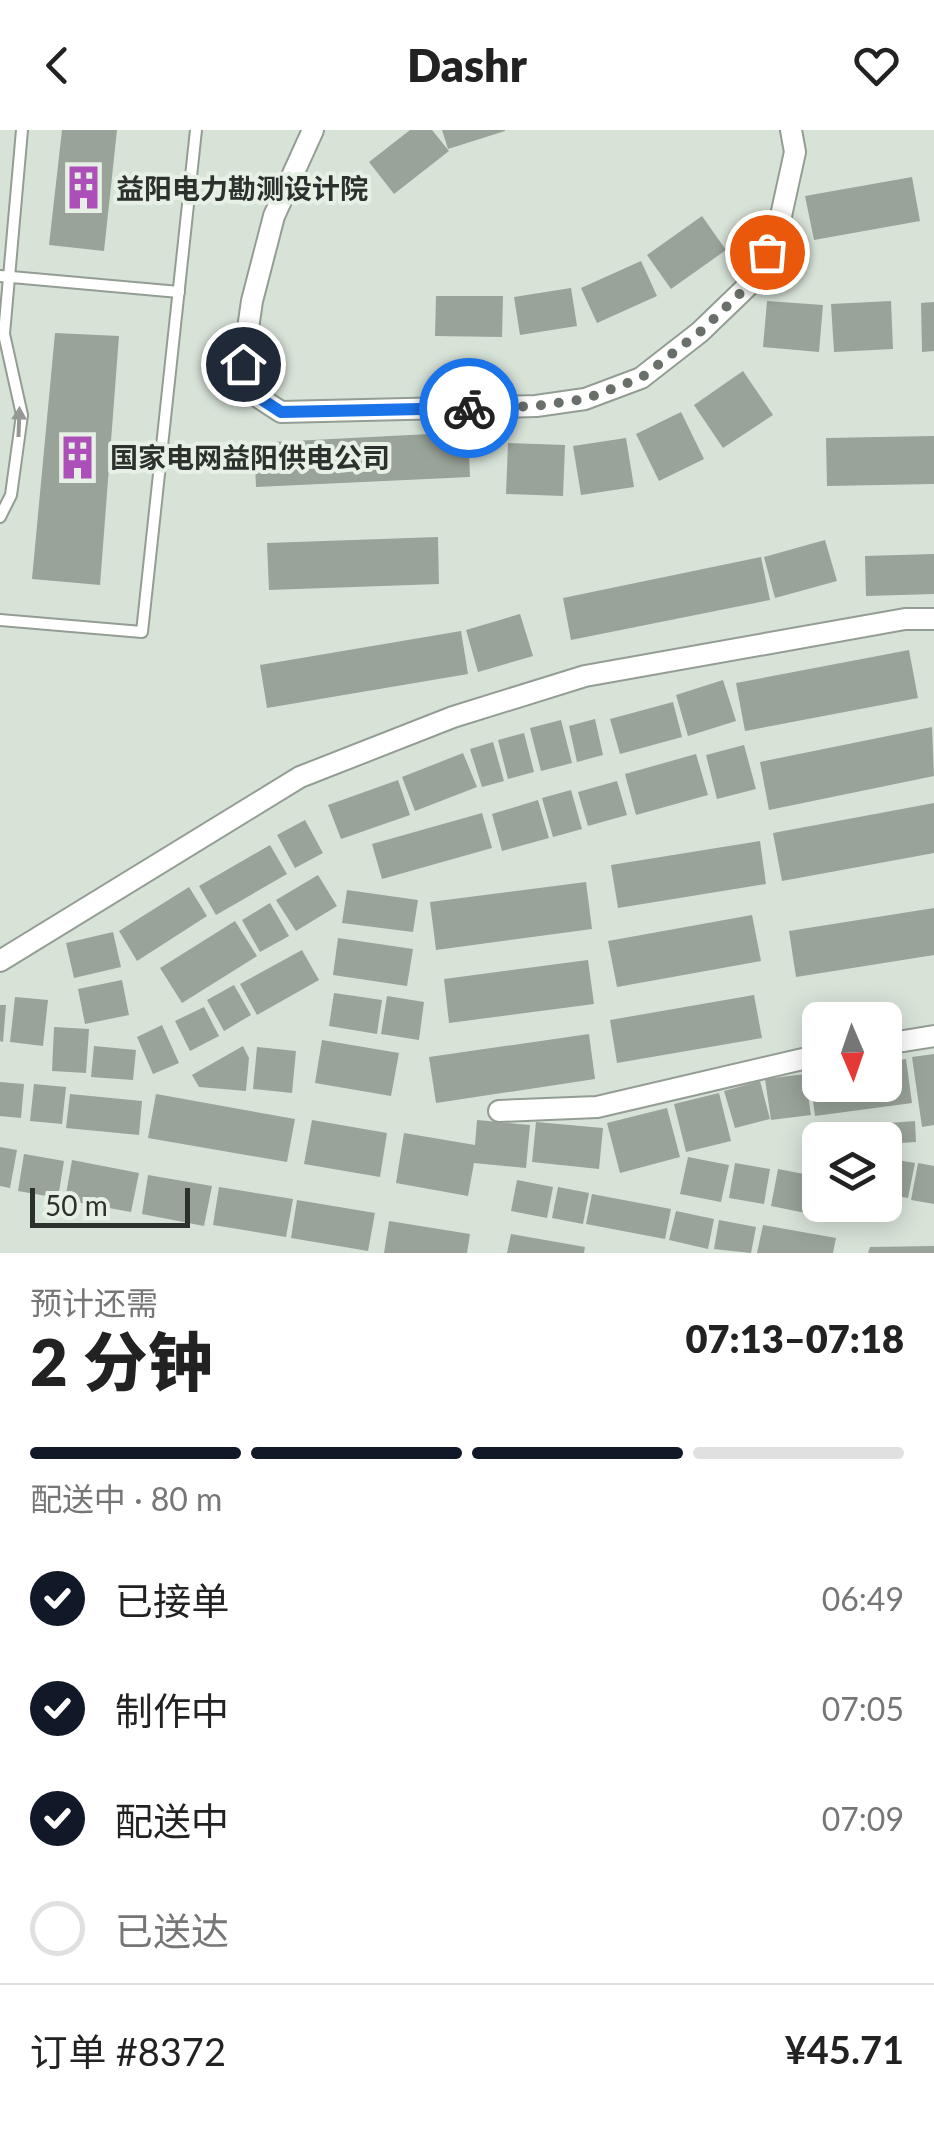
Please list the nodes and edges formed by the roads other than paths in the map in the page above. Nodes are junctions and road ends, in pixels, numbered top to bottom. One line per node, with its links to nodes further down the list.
1 (22, 130): 6 (lane)
2 (196, 130): 8 (lane)
3 (313, 130): 4 (street)
4 (791, 130)
5 (0, 201): 6 (lane)
6 (15, 202): 7 (lane)
7 (4, 277): 8 (lane); 9 (lane, one-way to 7)
8 (179, 292): 10 (lane)
9 (0, 516)
10 (0, 620)
11 (934, 620): 12 (street)
12 (0, 962)
13 (934, 1036): 14 (street)
14 (902, 1041)
15 (802, 1060): 16 (street)
16 (499, 1111)

